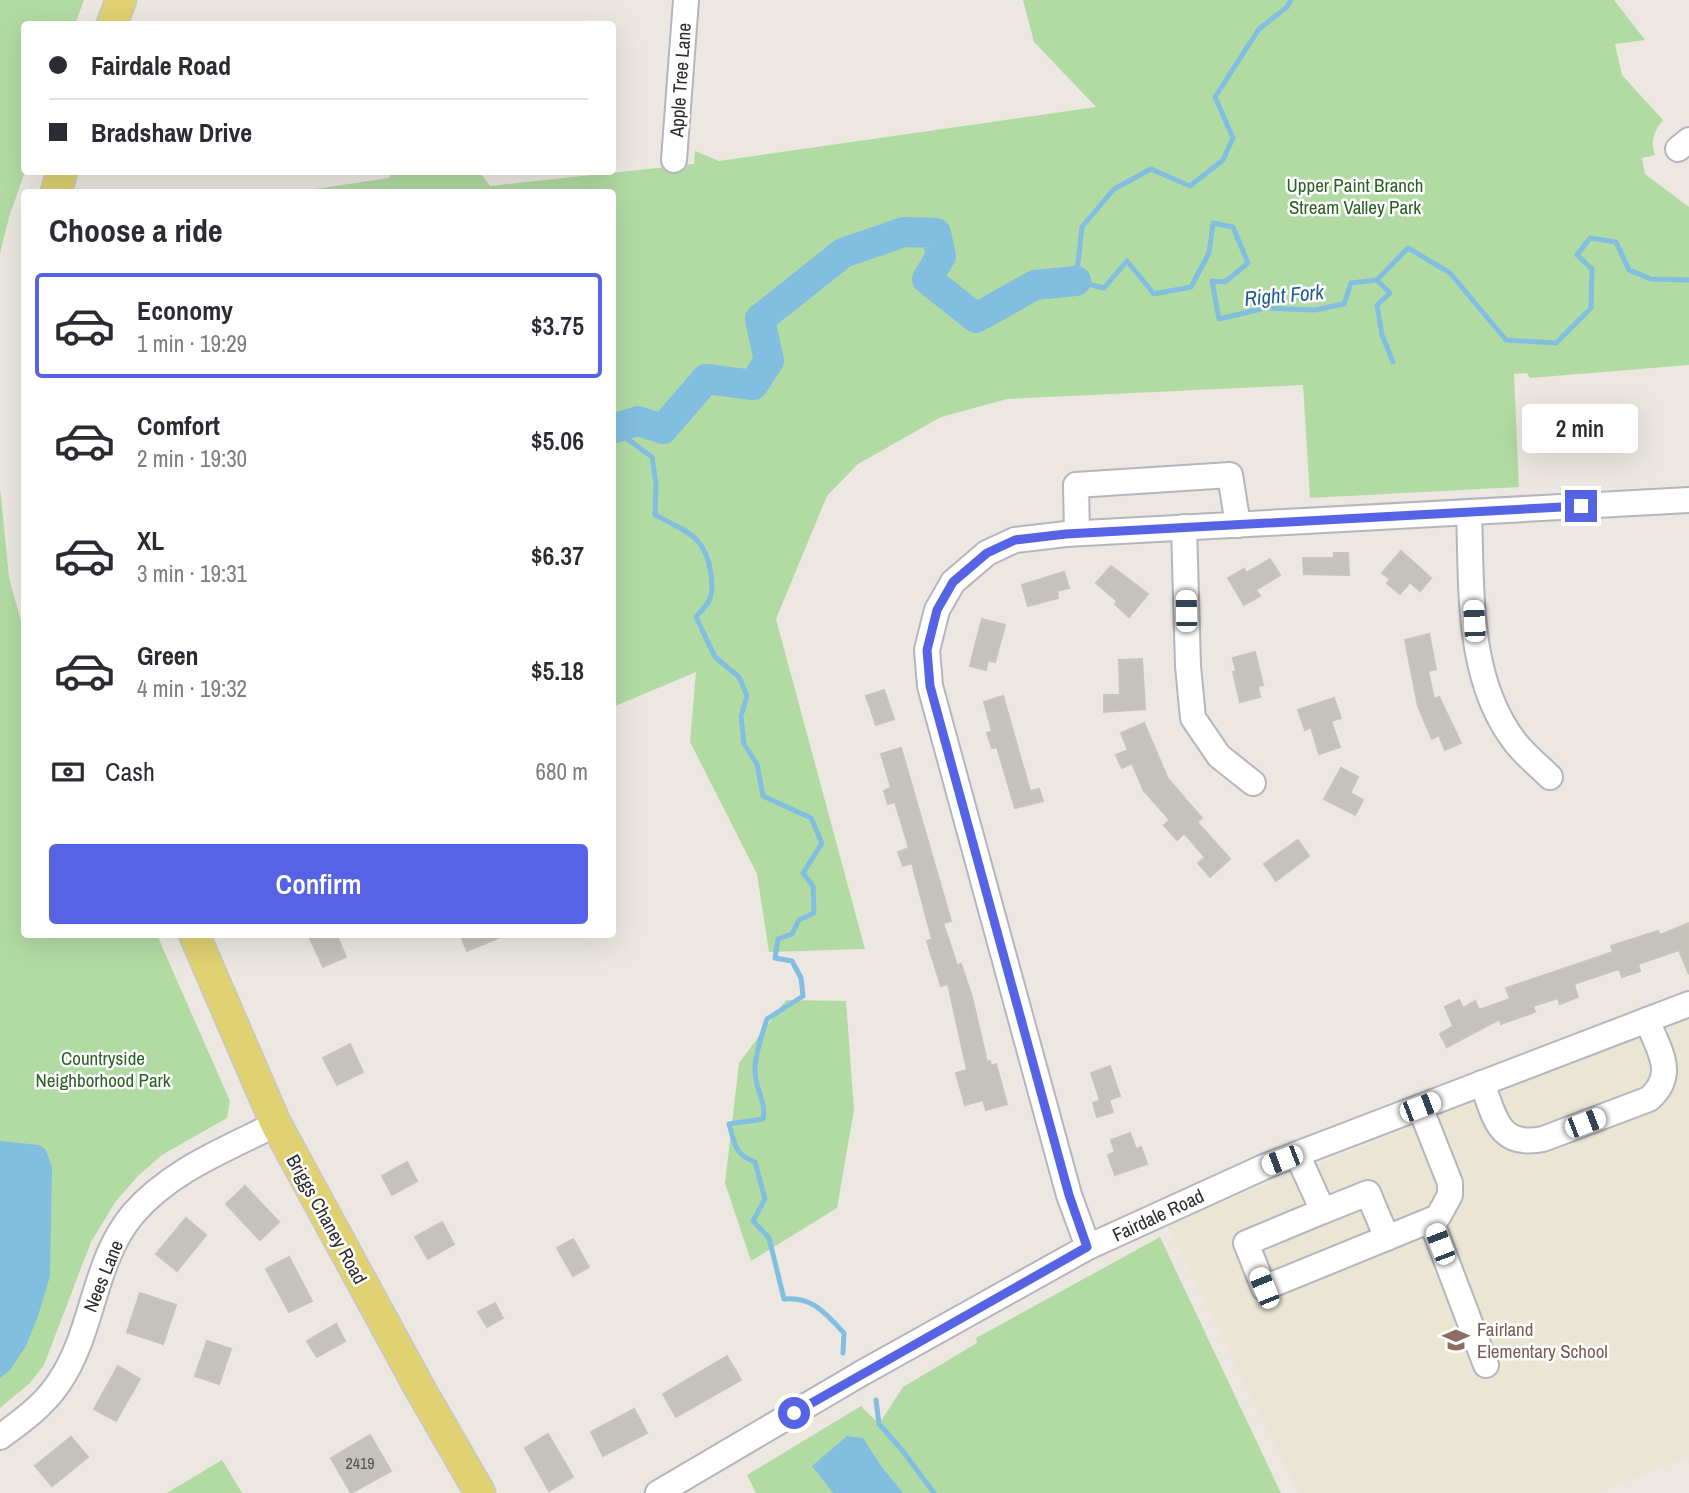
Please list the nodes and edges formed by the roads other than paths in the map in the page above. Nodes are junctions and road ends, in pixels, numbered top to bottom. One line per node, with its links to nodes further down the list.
1 (121, 0): 3 (main road)
2 (686, 0): 4 (street, Apple Tree Lane)
3 (113, 21)
4 (674, 160)
5 (1689, 500): 6 (street)
6 (1469, 513): 7 (street); 10 (street)
7 (1238, 525): 8 (street); 9 (street)
8 (1184, 527): 9 (street); 11 (street)
9 (1077, 533): 22 (street)
10 (1550, 777)
11 (1253, 783)
12 (196, 938): 17 (main road, Briggs Chaney Road)
13 (1689, 1004): 14 (street, Fairdale Road)
14 (1647, 1020): 15 (street, Fairdale Road); 15 (street)
15 (1482, 1083): 16 (street, Fairdale Road)
16 (1420, 1107): 18 (street, Fairdale Road); 20 (street)
17 (276, 1124): 24 (street, Nees Lane); 25 (main road, Briggs Chaney Road)
18 (1297, 1154): 19 (street); 22 (street, Fairdale Road)
19 (1323, 1211): 21 (street); 21 (street)
20 (1431, 1220): 21 (street); 23 (street)
21 (1387, 1238)
22 (1087, 1247): 26 (street, Fairdale Road)
23 (1486, 1365)
24 (0, 1437)
25 (480, 1493)
26 (658, 1493)

